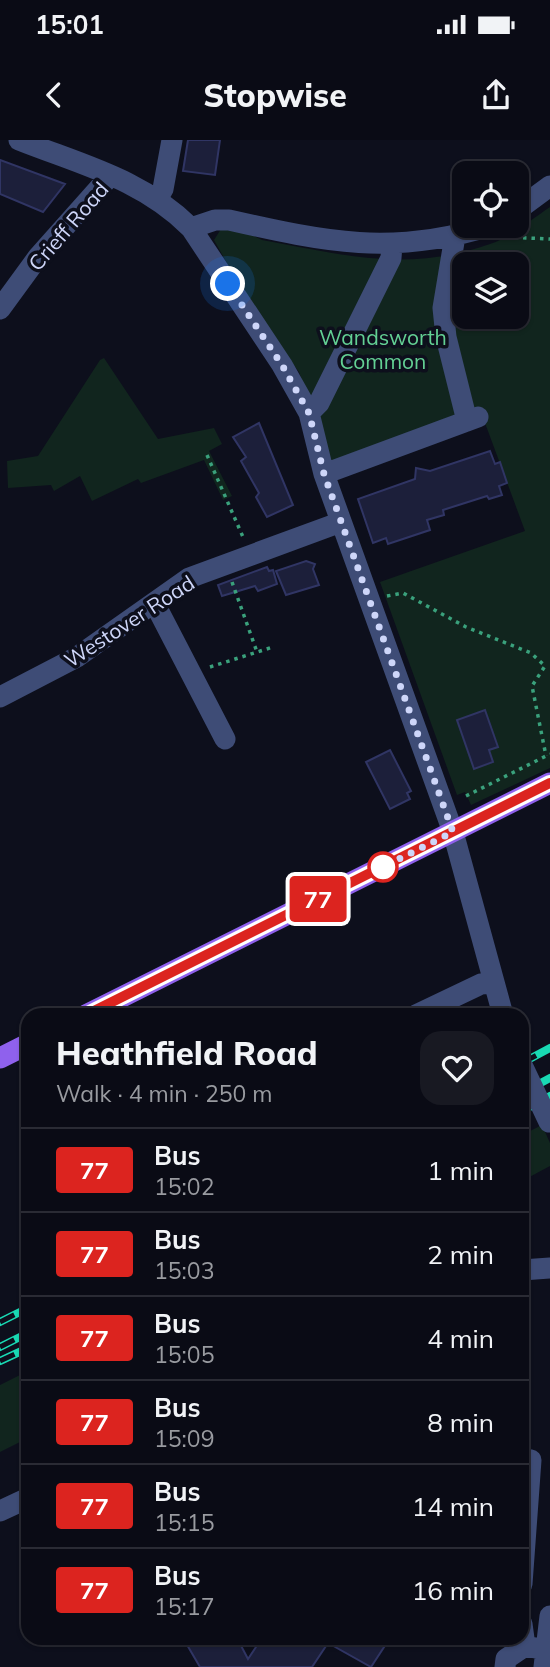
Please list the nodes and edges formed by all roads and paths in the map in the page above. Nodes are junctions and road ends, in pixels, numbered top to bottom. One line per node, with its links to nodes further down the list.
1 (19, 140): 3 (street)
2 (172, 140): 5 (street)
3 (110, 176): 5 (street); 11 (street, Crieff Road)
4 (550, 186): 6 (street)
5 (158, 198): 7 (street)
6 (529, 201)
7 (191, 228): 10 (street); 12 (street)
8 (452, 236): 10 (street)
9 (455, 238): 14 (street)
10 (392, 245): 12 (street)
11 (0, 309)
12 (309, 413): 14 (street)
13 (207, 455): 16 (path)
14 (324, 474): 15 (street)
15 (341, 522): 18 (street); 19 (street, Westover Road)
16 (244, 539)
17 (231, 580): 21 (path)
18 (368, 600): 25 (path); 28 (street)
19 (155, 604): 22 (street); 23 (street, Westover Road)
20 (273, 646): 21 (path)
21 (257, 652): 22 (path)
22 (192, 675): 24 (street)
23 (0, 697)
24 (225, 739)
25 (548, 755): 27 (path)
26 (550, 783): 28 (main road)
27 (466, 796)
28 (453, 832): 29 (street); 30 (main road)
29 (494, 983): 31 (street); 32 (street)
30 (100, 1008)
31 (431, 1008)
32 (501, 1008)
33 (21, 1048): 34 (main road)
34 (0, 1058)
35 (529, 1079): 36 (street, bridge)
36 (550, 1122)
37 (550, 1268): 38 (street)
38 (529, 1270)
39 (529, 1460): 40 (street)
40 (529, 1488)
41 (21, 1501): 42 (street)
42 (0, 1511)
43 (550, 1616): 45 (street)
44 (529, 1637): 45 (street)
45 (538, 1654): 46 (street)
46 (505, 1667)

